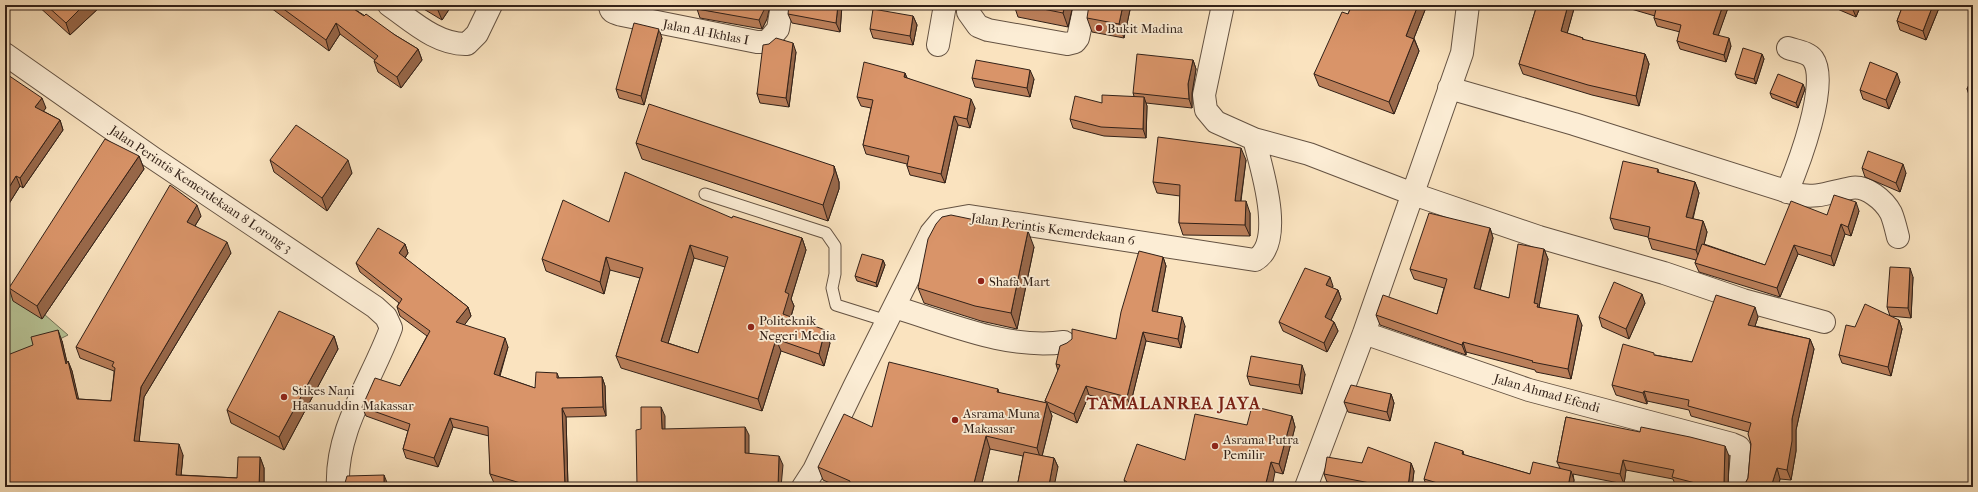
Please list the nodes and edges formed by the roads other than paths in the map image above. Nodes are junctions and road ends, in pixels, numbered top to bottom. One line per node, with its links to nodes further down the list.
1 (389, 5): 2 (street)
2 (492, 5)
3 (610, 5): 4 (street, Jalan Al-Ikhlas I)
4 (782, 5)
5 (945, 5): 10 (street)
6 (1086, 5): 9 (street)
7 (1223, 5): 14 (street)
8 (1468, 5): 13 (street)
9 (968, 12)
10 (938, 45)
11 (1788, 48): 15 (street)
12 (5, 54): 23 (street, Jalan Perintis Kemerdekaan 8 Lorong 3)
13 (1450, 88): 15 (street); 17 (street)
14 (1254, 139): 17 (street); 19 (street, Jalan Perintis Kemerdekaan 6)
15 (1787, 192): 18 (street)
16 (706, 194): 19 (lane)
17 (1413, 194): 20 (street); 21 (street)
18 (1898, 237)
19 (890, 314): 22 (street); 24 (street, Jalan Perintis Kemerdekaan 6)
20 (1824, 322)
21 (1364, 333): 25 (street); 26 (street, Jalan Ahmad Efendi)
22 (1064, 342)
23 (338, 487)
24 (803, 487)
25 (1306, 487)
26 (1739, 487)

